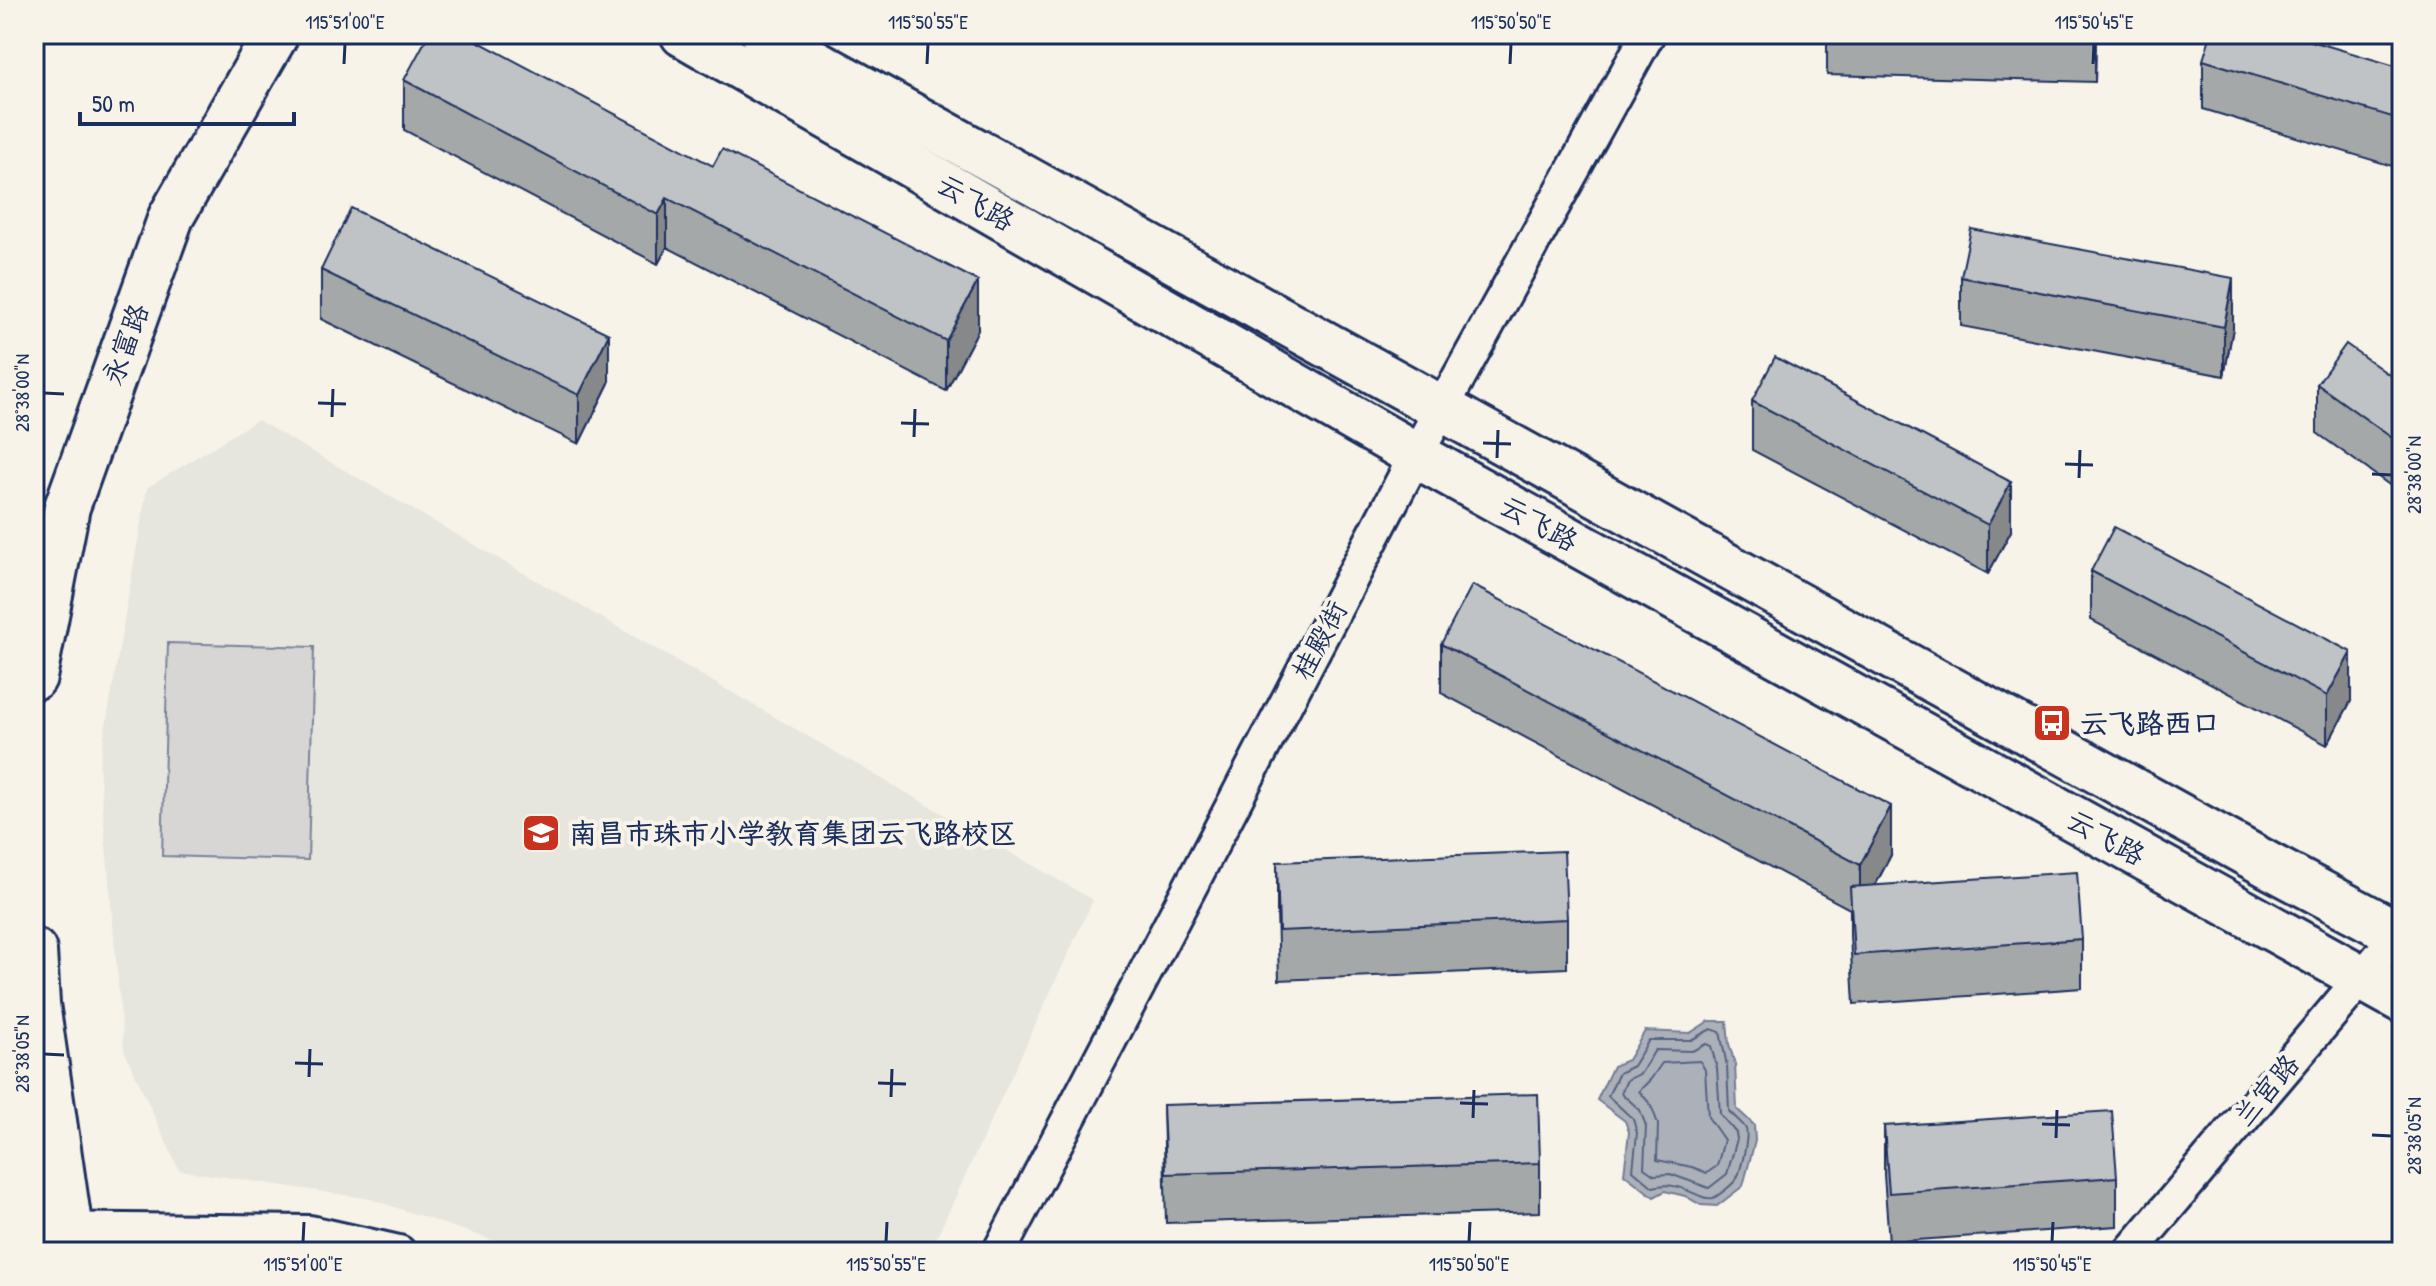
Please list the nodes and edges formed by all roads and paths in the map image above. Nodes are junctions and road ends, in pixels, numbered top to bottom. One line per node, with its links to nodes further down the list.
1 (276, 34): 7 (main road, 永富路)
2 (683, 34): 6 (main road, 云飞路)
3 (764, 34): 5 (main road, 云飞路)
4 (1648, 34): 5 (street, 桂殿街)
5 (1442, 410): 6 (street, 桂殿街); 8 (main road, 云飞路)
6 (1416, 455): 10 (main road, 云飞路); 14 (street, 桂殿街)
7 (34, 677)
8 (2401, 933): 10 (street, 兰宫路)
9 (34, 951): 12 (main road)
10 (2360, 977): 11 (main road, 云飞路); 15 (street, 兰宫路)
11 (2402, 1000)
12 (59, 1237): 13 (street)
13 (399, 1252)
14 (999, 1252)
15 (2130, 1252)

